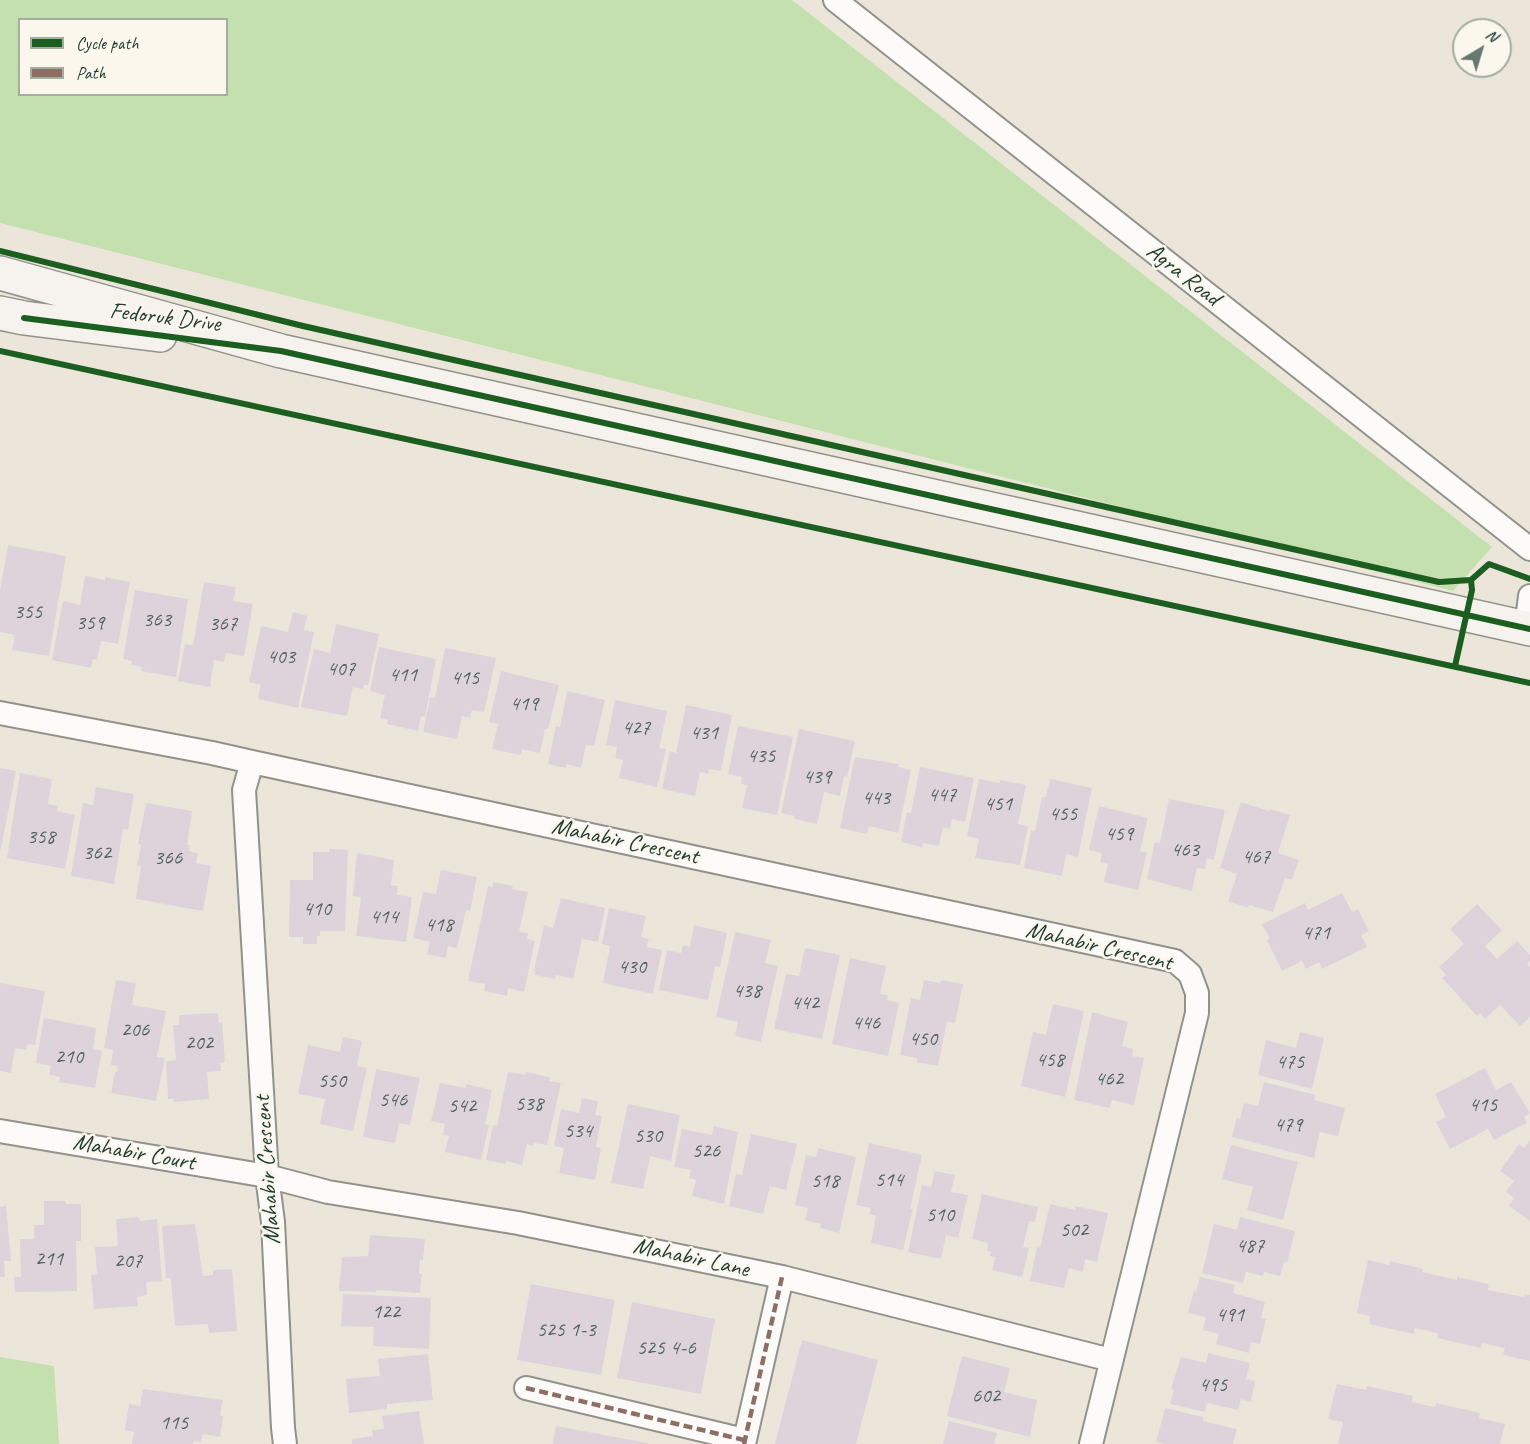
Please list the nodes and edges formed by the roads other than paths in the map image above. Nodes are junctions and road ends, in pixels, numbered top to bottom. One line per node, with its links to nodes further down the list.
1 (835, 0): 5 (street, Agra Road)
2 (0, 273): 4 (main road, Fedoruk Drive)
3 (0, 313): 4 (main road, Fedoruk Drive)
4 (281, 351): 7 (main road, Fedoruk Drive)
5 (1530, 549)
6 (1530, 596): 7 (street)
7 (1528, 629)
8 (0, 713): 9 (street)
9 (252, 762): 11 (street, Mahabir Crescent); 13 (street, Mahabir Crescent)
10 (0, 1131): 11 (street, Mahabir Court)
11 (267, 1176): 12 (street, Mahabir Lane); 16 (street, Mahabir Crescent)
12 (782, 1276): 13 (street, Mahabir Lane); 15 (street)
13 (1111, 1360): 17 (street, Mahabir Crescent)
14 (526, 1388): 15 (street)
15 (744, 1442)
16 (285, 1444)
17 (1091, 1444)

